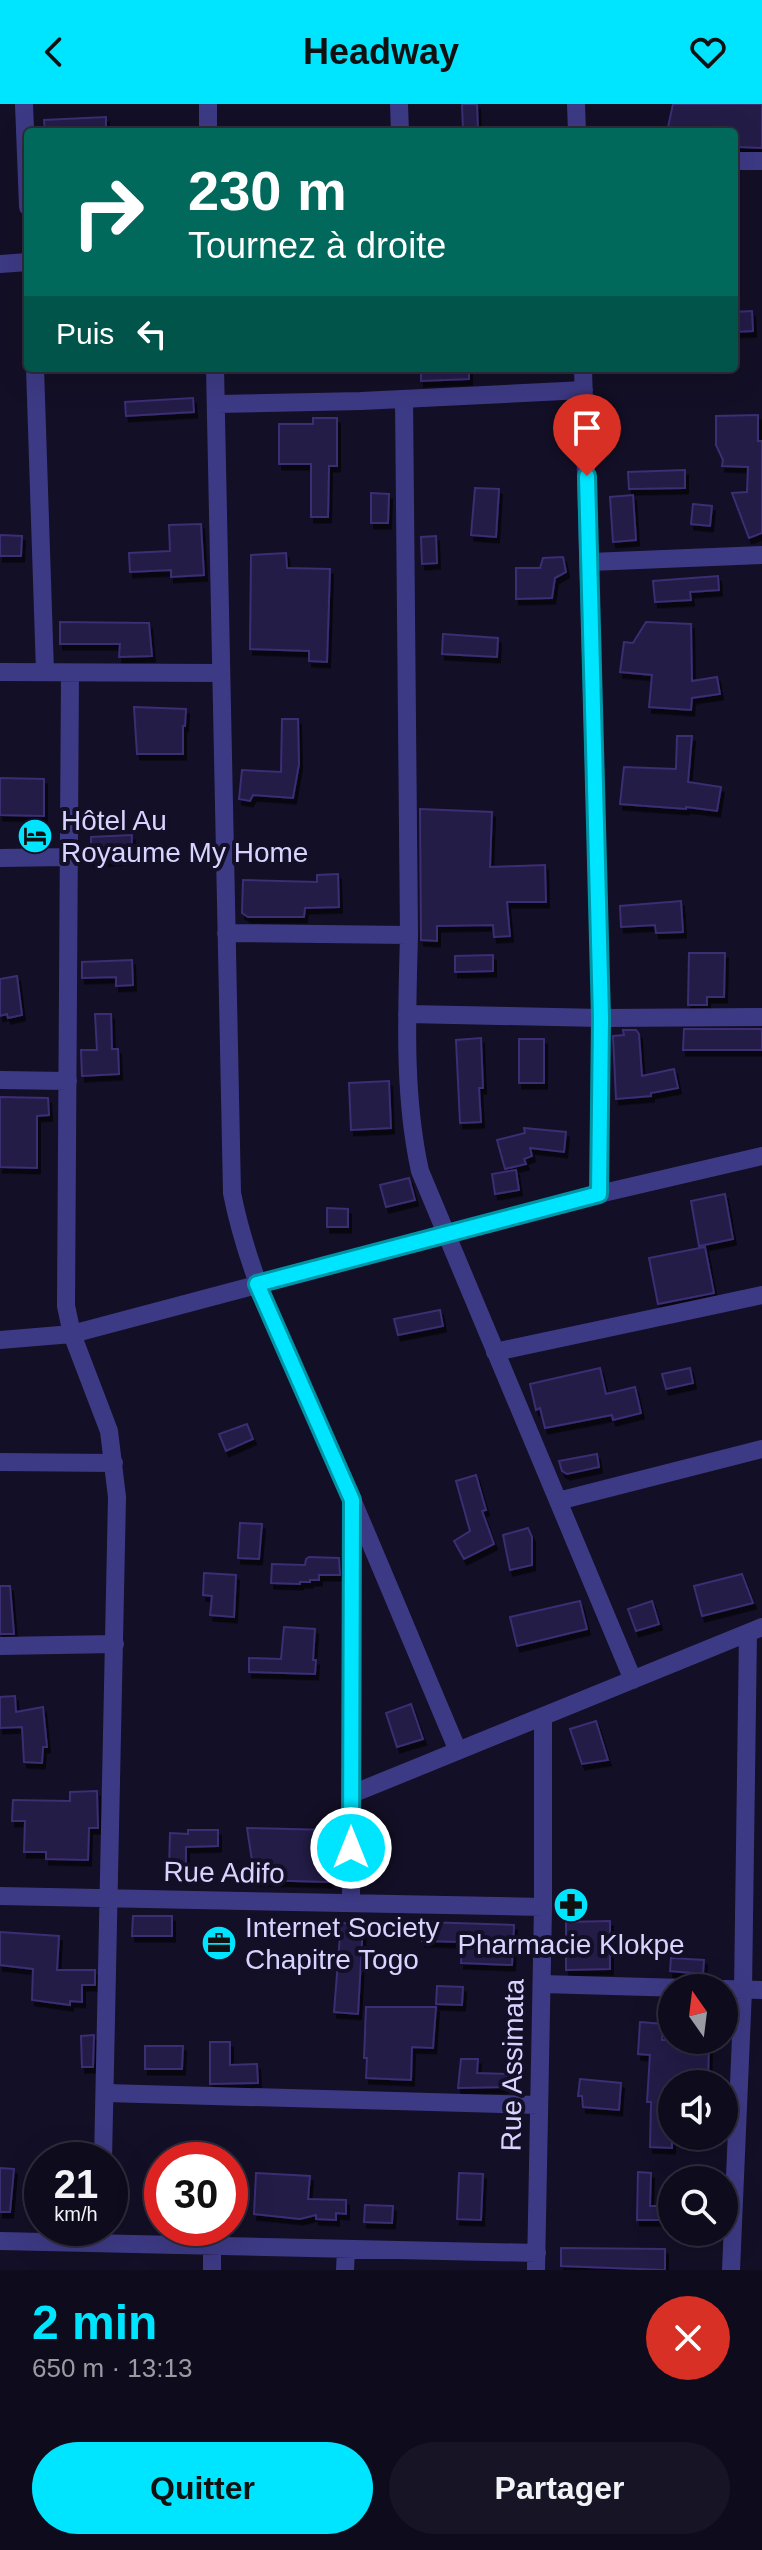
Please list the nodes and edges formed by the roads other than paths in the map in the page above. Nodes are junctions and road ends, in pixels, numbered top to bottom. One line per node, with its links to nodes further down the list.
1 (24, 104): 5 (street)
2 (208, 104): 6 (street)
3 (399, 104): 7 (street)
4 (576, 104): 8 (street)
5 (25, 128)
6 (208, 128)
7 (400, 128)
8 (577, 128)
9 (738, 161): 10 (street)
10 (762, 161)
11 (24, 262): 12 (street)
12 (0, 264)
13 (35, 372): 22 (street)
14 (215, 372): 18 (street)
15 (583, 372): 16 (street)
16 (584, 390): 17 (street); 20 (street)
17 (404, 399): 18 (street); 28 (street)
18 (216, 404): 24 (street)
19 (762, 555): 20 (street)
20 (590, 562): 31 (street)
21 (0, 672): 22 (street)
22 (45, 672): 23 (street)
23 (70, 673): 24 (street); 25 (street)
24 (220, 673): 27 (street)
25 (68, 857): 26 (street); 33 (street)
26 (0, 858)
27 (226, 933): 28 (street); 37 (street)
28 (409, 935): 29 (street)
29 (407, 1014): 31 (street); 36 (street)
30 (762, 1017): 31 (street)
31 (601, 1018): 35 (street)
32 (0, 1080): 33 (street)
33 (68, 1081): 39 (street)
34 (762, 1156): 35 (street)
35 (599, 1194): 36 (street)
36 (447, 1235): 37 (street); 41 (street)
37 (257, 1284): 39 (street); 45 (street)
38 (762, 1295): 41 (street)
39 (72, 1334): 40 (street); 44 (street)
40 (0, 1340)
41 (495, 1352): 46 (street)
42 (762, 1449): 46 (street)
43 (0, 1462): 44 (street)
44 (114, 1463): 48 (street)
45 (352, 1500): 52 (street); 53 (street)
46 (558, 1501): 50 (street)
47 (755, 1630): 50 (street); 58 (street)
48 (115, 1644): 49 (street); 55 (street)
49 (0, 1646)
50 (633, 1680): 51 (street)
51 (543, 1716): 52 (street); 57 (street, Rue Assimata)
52 (458, 1751): 53 (street)
53 (352, 1794): 56 (street)
54 (0, 1896): 55 (street, Rue Adifo)
55 (108, 1897): 56 (street, Rue Adifo); 64 (street)
56 (351, 1903): 57 (street, Rue Adifo)
57 (543, 1907): 59 (street, Rue Assimata)
58 (734, 1974)
59 (542, 1984): 60 (street); 65 (street, Rue Assimata)
60 (658, 1987)
61 (738, 1989): 62 (street)
62 (762, 1990)
63 (733, 2054): 74 (street)
64 (106, 2093): 65 (street); 66 (street)
65 (539, 2105): 71 (street, Rue Assimata)
66 (104, 2142)
67 (24, 2240): 68 (street)
68 (0, 2241)
69 (212, 2246): 70 (street); 72 (street)
70 (346, 2249): 71 (street); 73 (street)
71 (536, 2261)
72 (212, 2270)
73 (345, 2270)
74 (731, 2270)

